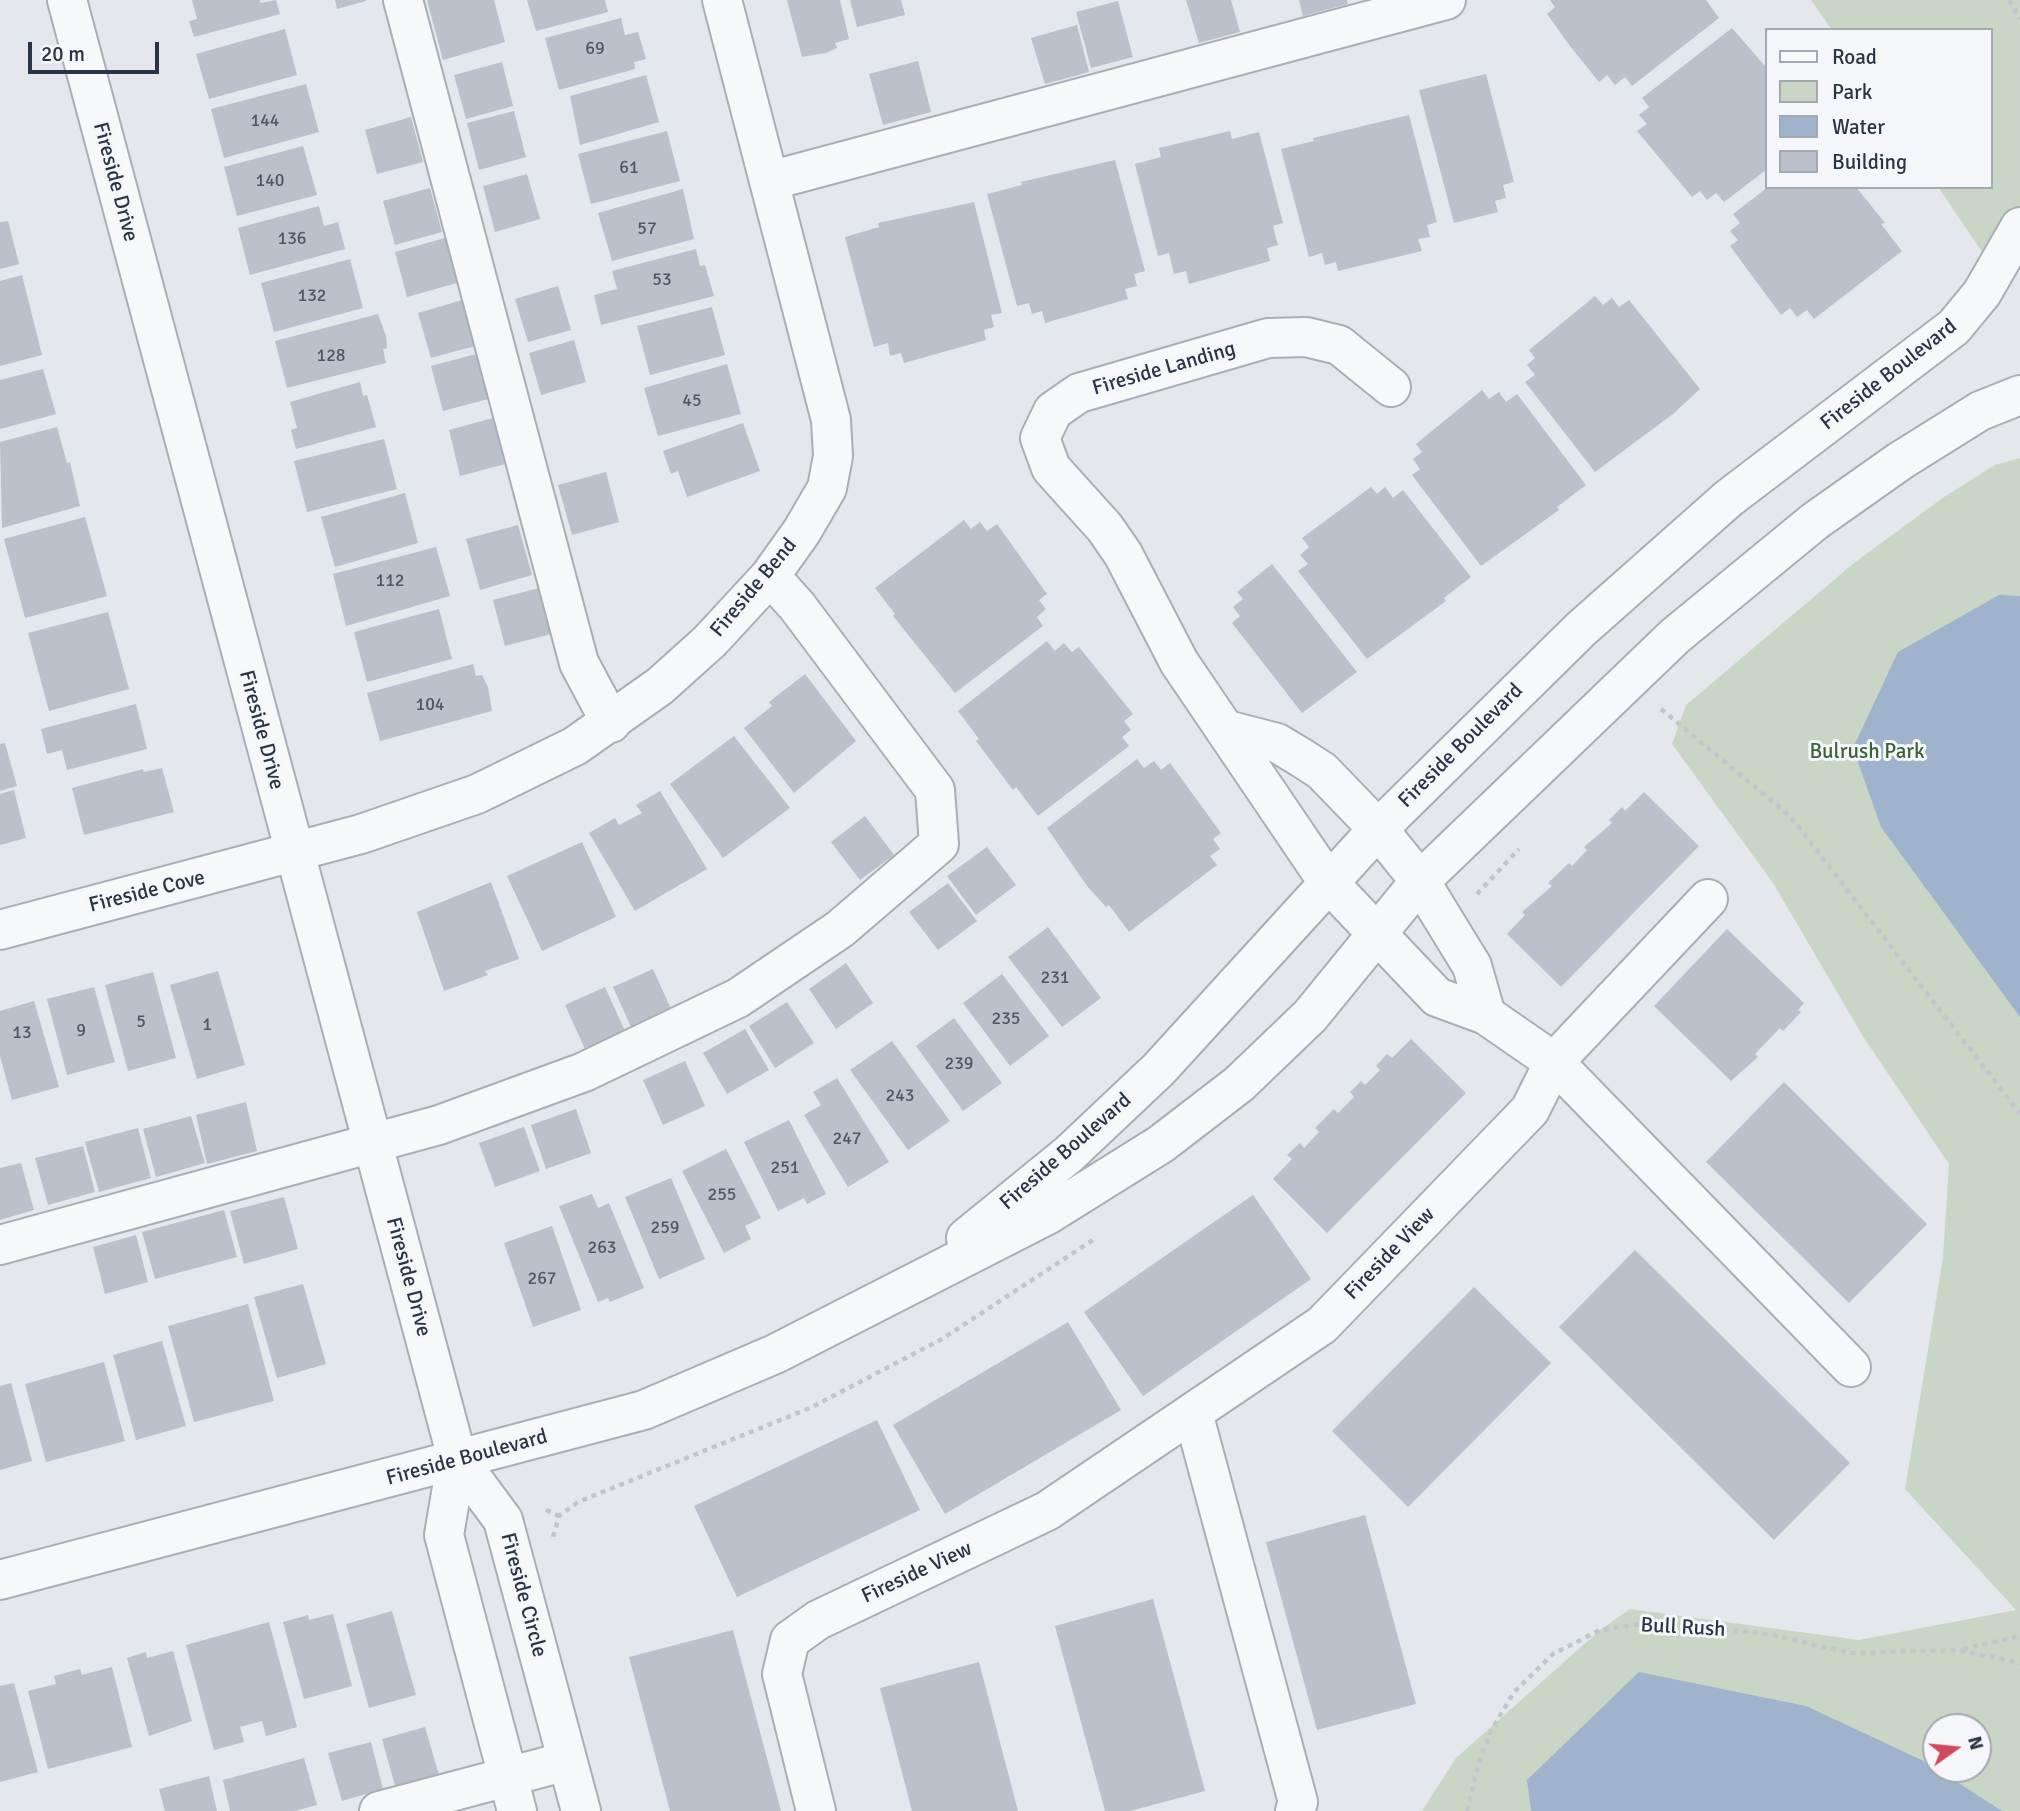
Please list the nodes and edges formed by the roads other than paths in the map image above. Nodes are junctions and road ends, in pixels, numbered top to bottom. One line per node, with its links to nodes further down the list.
1 (67, 0): 13 (street, Fireside Drive)
2 (404, 0): 10 (street)
3 (722, 0): 5 (street, Fireside Bend)
4 (1446, 0): 5 (street)
5 (769, 181): 9 (street, Fireside Bend)
6 (2020, 227): 12 (street, Fireside Boulevard)
7 (1391, 387): 11 (street, Fireside Landing)
8 (2020, 395): 14 (street, Fireside Boulevard)
9 (770, 576): 10 (street, Fireside Bend); 21 (street)
10 (611, 723): 13 (street, Fireside Bend)
11 (1227, 730): 12 (street); 15 (street, Fireside Landing)
12 (1378, 829): 14 (street); 15 (street, Fireside Boulevard)
13 (293, 853): 17 (street, Fireside Cove); 21 (street, Fireside Drive)
14 (1420, 881): 18 (street, Fireside Boulevard); 19 (street)
15 (1328, 882): 18 (street, Fireside Landing); 23 (street, Fireside Boulevard)
16 (1708, 899): 20 (street, Fireside View)
17 (0, 930)
18 (1375, 930): 19 (street); 23 (street, Fireside Boulevard)
19 (1486, 1015): 20 (street)
20 (1554, 1062): 24 (street); 25 (street, Fireside View)
21 (372, 1144): 22 (street); 26 (street, Fireside Drive)
22 (0, 1245)
23 (913, 1281): 26 (street, Fireside Boulevard)
24 (1851, 1367)
25 (1193, 1413): 32 (street, Fireside View); 33 (street)
26 (457, 1458): 27 (street, Fireside Boulevard); 28 (street, Fireside Circle); 29 (street)
27 (0, 1580)
28 (567, 1761): 29 (street); 31 (street, Fireside Circle)
29 (512, 1794): 30 (street)
30 (379, 1811)
31 (581, 1811)
32 (816, 1811)
33 (1294, 1811)

